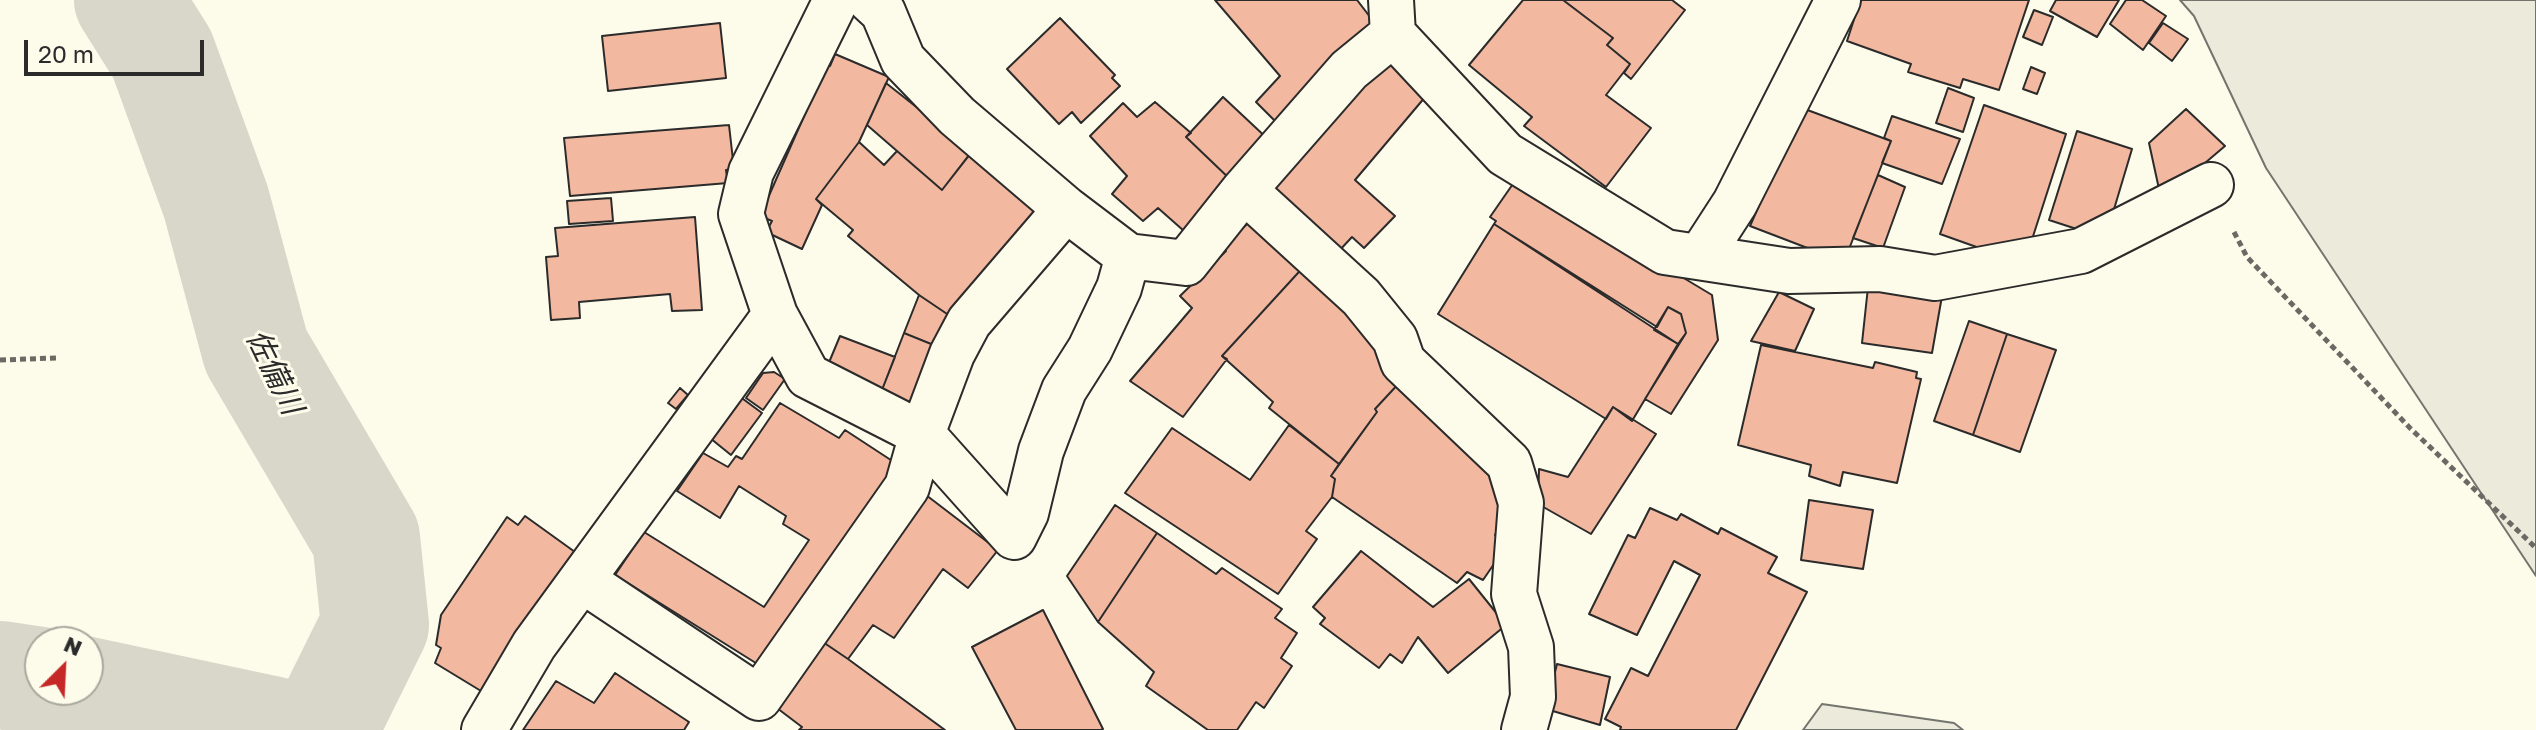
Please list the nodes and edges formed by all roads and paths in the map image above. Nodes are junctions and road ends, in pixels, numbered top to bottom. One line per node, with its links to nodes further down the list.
1 (836, 0): 10 (street)
2 (870, 0): 7 (street)
3 (1838, 0): 9 (street)
4 (1392, 17): 6 (street); 9 (street)
5 (2211, 185): 9 (street); 14 (path)
6 (1244, 190): 8 (street); 17 (street)
7 (1066, 209): 8 (street); 13 (street)
8 (1128, 256): 13 (street)
9 (1700, 257)
10 (775, 315): 13 (street); 15 (street)
11 (56, 358): 12 (path)
12 (0, 360)
13 (922, 434): 15 (street)
14 (2536, 548)
15 (582, 580): 16 (street)
16 (484, 730)
17 (1524, 730)

